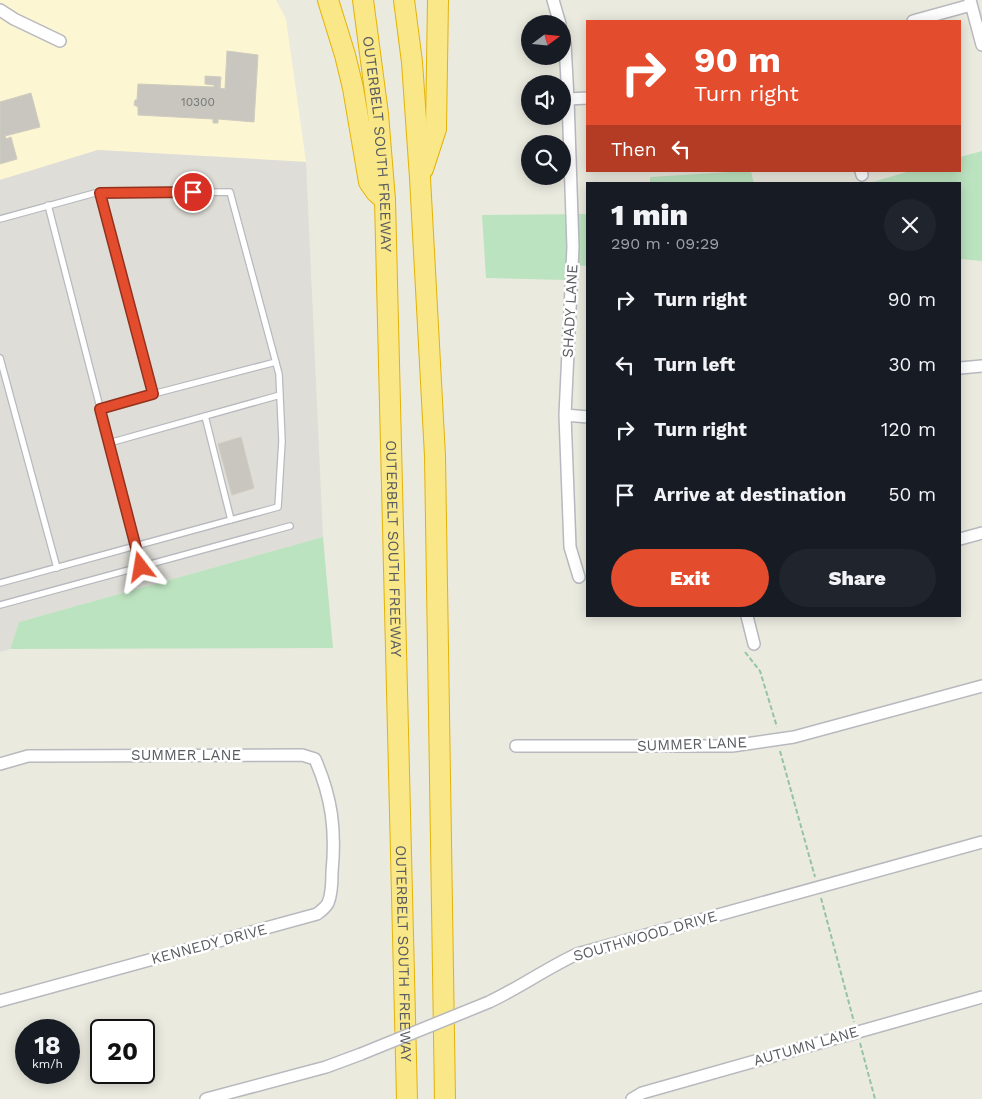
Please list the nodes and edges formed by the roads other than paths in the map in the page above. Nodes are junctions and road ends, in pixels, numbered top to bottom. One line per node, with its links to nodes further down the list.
1 (328, 0): 17 (highway)
2 (363, 0): 17 (highway, OUTERBELT SOUTH FREEWAY)
3 (404, 0): 15 (highway)
4 (438, 0): 15 (highway)
5 (553, 0): 8 (street)
6 (970, 3): 9 (street); 11 (street)
7 (0, 10): 10 (street)
8 (557, 15)
9 (916, 20)
10 (60, 41)
11 (982, 45)
12 (586, 98): 13 (street)
13 (571, 99)
14 (569, 125): 27 (street, SHADY LANE)
15 (420, 178): 52 (highway)
16 (100, 193): 18 (lane); 21 (lane); 24 (lane)
17 (384, 200): 51 (highway, OUTERBELT SOUTH FREEWAY)
18 (48, 205): 19 (lane); 26 (lane)
19 (0, 219)
20 (0, 358): 37 (lane)
21 (276, 362): 24 (lane); 25 (lane)
22 (982, 366): 23 (street)
23 (961, 368)
24 (153, 394): 26 (lane)
25 (280, 396): 28 (lane); 31 (lane)
26 (100, 409): 30 (lane)
27 (565, 415): 29 (street); 38 (street, SHADY LANE)
28 (205, 416): 30 (lane); 31 (lane)
29 (586, 417)
30 (109, 443): 35 (lane)
31 (231, 520): 35 (lane)
32 (290, 526): 36 (lane)
33 (982, 533): 34 (street)
34 (961, 539)
35 (136, 547): 36 (lane); 37 (lane)
36 (141, 567): 40 (lane)
37 (56, 568): 39 (lane)
38 (579, 577)
39 (0, 583)
40 (0, 605)
41 (747, 617): 42 (street)
42 (754, 644)
43 (982, 686): 44 (street, SUMMER LANE)
44 (516, 746)
45 (0, 764): 46 (street, SUMMER LANE)
46 (332, 815): 49 (street, KENNEDY DRIVE)
47 (982, 842): 50 (street, SOUTHWOOD DRIVE, bridge)
48 (982, 997): 53 (street, AUTUMN LANE)
49 (0, 1001)
50 (206, 1099)
51 (407, 1099)
52 (446, 1099)
53 (632, 1099)

